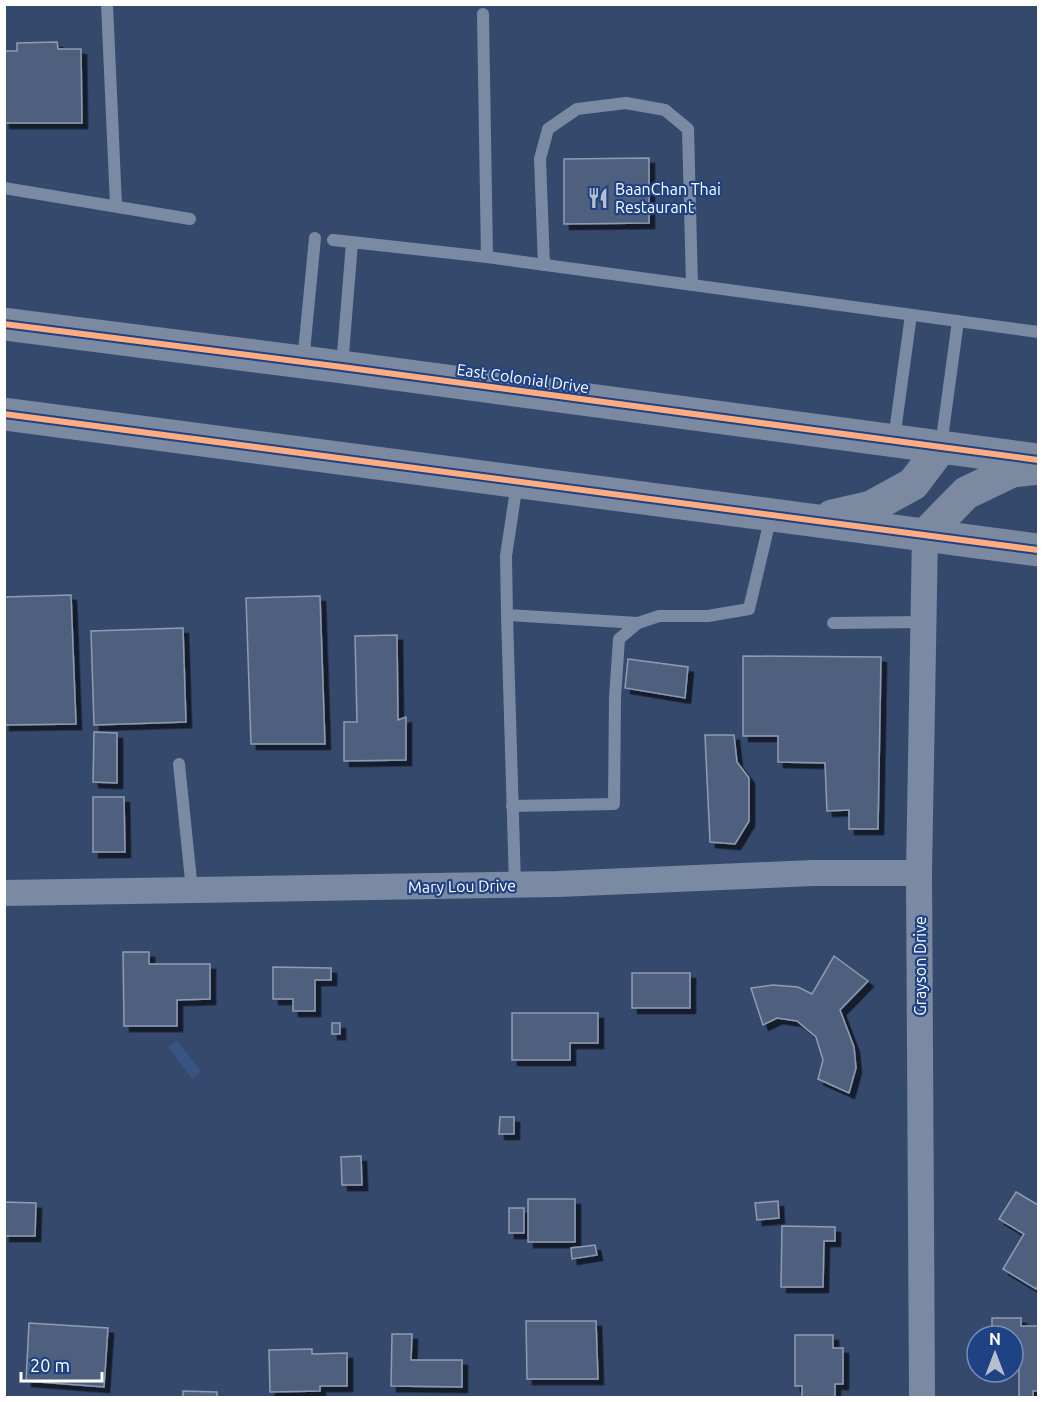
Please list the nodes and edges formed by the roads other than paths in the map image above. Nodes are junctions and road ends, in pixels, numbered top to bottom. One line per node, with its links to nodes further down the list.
1 (107, 4): 4 (lane)
2 (483, 14): 9 (lane)
3 (4, 188): 4 (lane)
4 (116, 205): 5 (lane)
5 (190, 219)
6 (315, 238): 16 (lane)
7 (333, 240): 8 (lane)
8 (352, 243): 9 (lane); 17 (lane)
9 (487, 257): 10 (lane)
10 (544, 265): 11 (lane); 11 (lane)
11 (692, 285): 12 (lane)
12 (911, 315): 13 (lane); 19 (lane)
13 (958, 321): 15 (lane); 20 (lane)
14 (4, 324): 16 (highway, East Colonial Drive)
15 (1038, 332)
16 (303, 362): 17 (highway, East Colonial Drive)
17 (342, 367): 19 (highway, East Colonial Drive)
18 (4, 414): 23 (highway)
19 (894, 441): 20 (highway, East Colonial Drive)
20 (941, 447): 21 (highway, East Colonial Drive); 25 (highway)
21 (1038, 460)
22 (1038, 468): 26 (highway)
23 (517, 482): 24 (highway); 28 (lane)
24 (771, 515): 25 (highway); 29 (lane)
25 (813, 520): 26 (highway)
26 (925, 535): 27 (highway); 31 (street, Grayson Drive)
27 (1038, 550)
28 (507, 615): 29 (lane); 33 (lane)
29 (638, 622): 33 (lane)
30 (833, 622): 31 (lane)
31 (923, 622): 34 (street, Grayson Drive)
32 (179, 764): 36 (lane)
33 (512, 806): 35 (lane)
34 (919, 873): 35 (street, Mary Lou Drive); 38 (street, Grayson Drive)
35 (515, 885): 36 (street, Mary Lou Drive)
36 (192, 890): 37 (street, Mary Lou Drive)
37 (4, 893)
38 (922, 1398)

